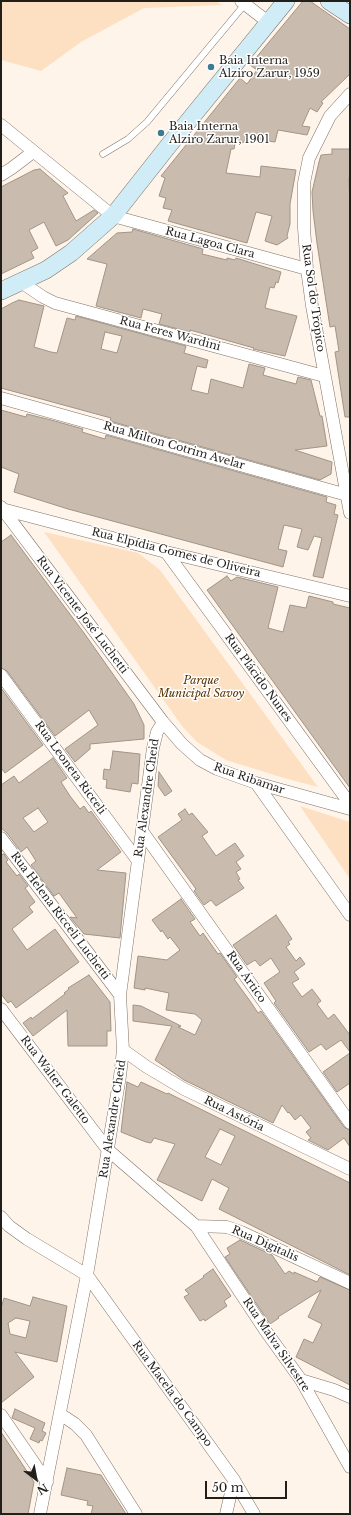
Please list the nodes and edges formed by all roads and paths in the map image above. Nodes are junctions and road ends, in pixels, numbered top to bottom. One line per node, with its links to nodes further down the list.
1 (286, 1): 5 (street)
2 (329, 1): 4 (street)
3 (243, 3): 5 (street); 9 (lane)
4 (350, 15)
5 (268, 22): 11 (street)
6 (350, 94): 12 (street, Rua Sol do Trópico)
7 (1, 126): 8 (street)
8 (33, 152): 10 (street); 11 (street)
9 (103, 154)
10 (1, 174)
11 (113, 216): 12 (street, Rua Lagoa Clara); 13 (street)
12 (307, 269): 15 (street, Rua Sol do Trópico)
13 (21, 282): 14 (street); 15 (street, Rua Feres Wardini)
14 (1, 291)
15 (324, 376): 17 (street, Rua Sol do Trópico)
16 (1, 398): 17 (street, Rua Milton Cotrim Avelar)
17 (347, 495): 19 (street, Rua Sol do Trópico)
18 (2, 508): 20 (street, Rua Elpídia Gomes de Oliveira); 23 (street, Rua Vicente José Luchetti)
19 (350, 513)
20 (166, 552): 21 (street, Rua Elpídia Gomes de Oliveira); 25 (street, Rua Plácido Nunes)
21 (350, 596)
22 (1, 675): 29 (street, Rua Leoneta Ricceli)
23 (163, 722): 24 (street, Rua Ribamar); 27 (street, Rua Alexandre Cheid)
24 (256, 783): 26 (street, Rua Ribamar); 30 (street)
25 (350, 804)
26 (350, 809)
27 (142, 831): 29 (street, Rua Alexandre Cheid); 34 (street, Rua Ártico)
28 (1, 838): 31 (street, Rua Helena Ricceli Luchetti)
29 (138, 861): 31 (street, Rua Alexandre Cheid)
30 (350, 915)
31 (120, 995): 33 (street, Rua Alexandre Cheid)
32 (1, 1009): 35 (street, Rua Walter Galetto)
33 (123, 1050): 35 (street, Rua Alexandre Cheid); 36 (street, Rua Astória)
34 (350, 1123)
35 (108, 1150): 38 (street); 39 (street, Rua Alexandre Cheid)
36 (350, 1169)
37 (1, 1217): 39 (street)
38 (196, 1226): 40 (street, Rua Digitalis); 41 (street, Rua Malva Silvestre)
39 (87, 1275): 43 (street, Rua Alexandre Cheid); 46 (street, Rua Macela do Campo)
40 (350, 1283)
41 (302, 1380): 42 (street); 45 (street, Rua Malva Silvestre)
42 (350, 1397)
43 (60, 1414): 47 (street, Rua Alexandre Cheid); 49 (street)
44 (1, 1415): 47 (street)
45 (350, 1467)
46 (234, 1480): 50 (street); 51 (street, Rua Macela do Campo)
47 (47, 1482): 48 (street, Rua Alexandre Cheid)
48 (40, 1514)
49 (136, 1514)
50 (226, 1514)
51 (254, 1514)

